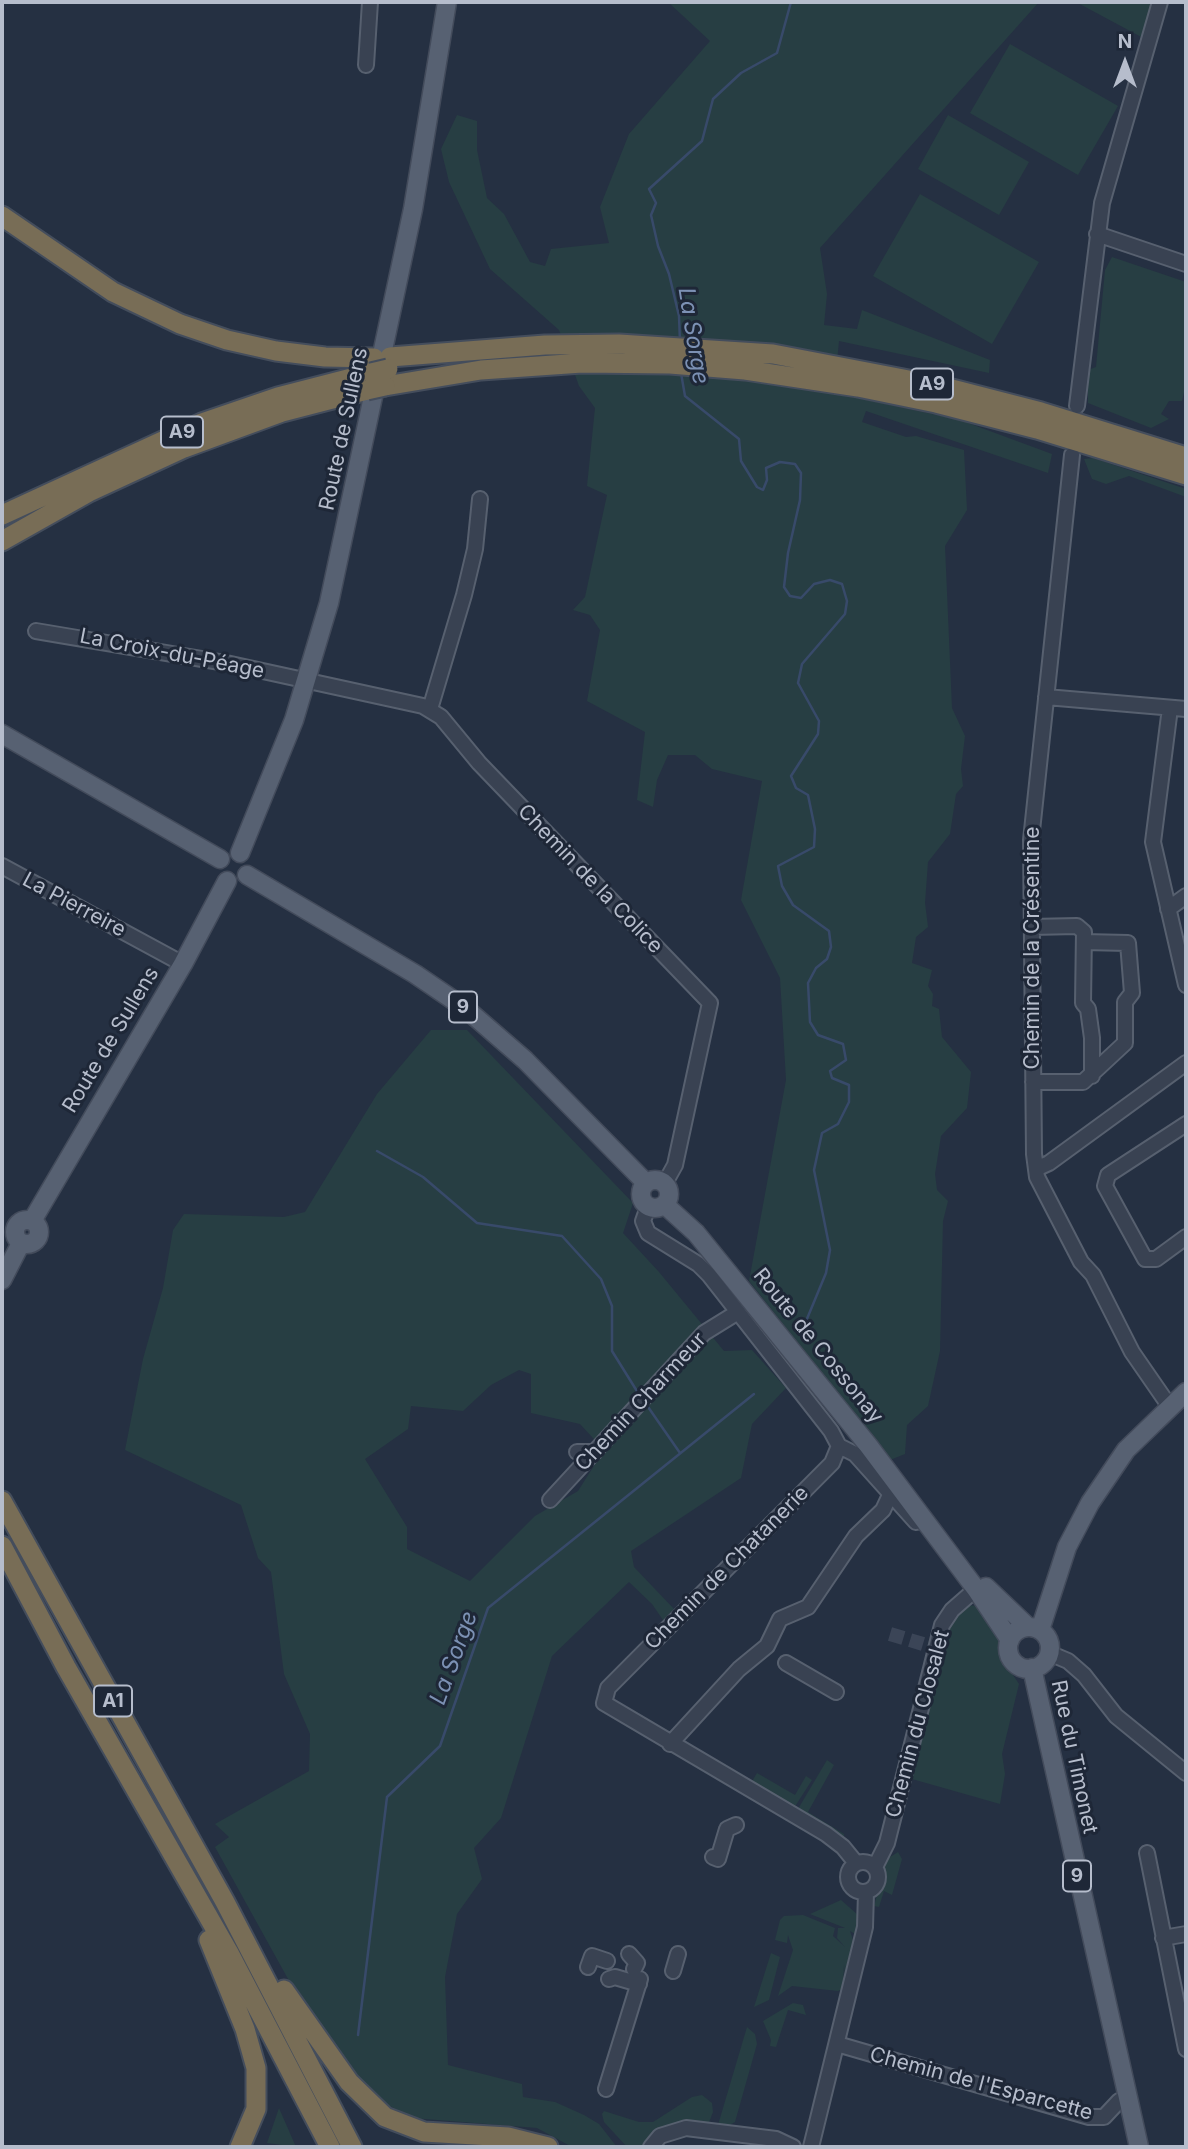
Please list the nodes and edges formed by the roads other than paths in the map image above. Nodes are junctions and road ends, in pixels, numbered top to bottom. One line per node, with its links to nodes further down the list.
1 (370, 2): 4 (street)
2 (447, 2): 17 (main road, Route de Sullens)
3 (1160, 2): 6 (street)
4 (366, 65)
5 (2, 216): 8 (highway)
6 (1097, 234): 7 (street); 9 (street)
7 (1186, 264)
8 (379, 372): 11 (highway, A9); 12 (highway, A9); 14 (highway, A9); 15 (highway, A9)
9 (1077, 406)
10 (1072, 455): 18 (street, Chemin de la Crésentine)
11 (1186, 457)
12 (1186, 475)
13 (480, 499): 20 (street)
14 (2, 515)
15 (2, 542)
16 (36, 631): 17 (street, La Croix-du-Péage)
17 (308, 681): 20 (street); 23 (main road, Route de Sullens)
18 (1046, 697): 19 (street); 30 (street, Chemin de la Crésentine)
19 (1170, 708): 21 (street); 29 (street)
20 (430, 709): 40 (street, Chemin de la Colice)
21 (1186, 709)
22 (2, 734): 24 (main road)
23 (240, 853): 24 (main road); 26 (main road)
24 (220, 859): 27 (main road)
25 (2, 866): 32 (street, La Pierreire)
26 (247, 875): 27 (main road); 39 (main road, 9)
27 (227, 881): 32 (main road, Route de Sullens)
28 (1186, 896): 29 (street)
29 (1168, 909): 33 (street)
30 (1031, 927): 31 (street); 36 (street, Chemin de la Crésentine)
31 (1084, 942): 35 (street); 35 (street)
32 (183, 964): 43 (main road, Route de Sullens)
33 (1186, 985)
34 (1186, 1063): 38 (street)
35 (1092, 1076): 36 (street)
36 (1033, 1082): 38 (street, Chemin de la Crésentine)
37 (1186, 1124): 42 (street)
38 (1036, 1169): 46 (street, Chemin de la Crésentine)
39 (646, 1183): 40 (main road); 41 (main road)
40 (665, 1183): 41 (main road)
41 (657, 1206): 44 (street); 53 (main road, Route de Cossonay)
42 (1186, 1237)
43 (2, 1280)
44 (738, 1312): 47 (street); 49 (street, Chemin Charmeur)
45 (1186, 1392): 46 (main road)
46 (1170, 1407): 56 (main road)
47 (838, 1446): 50 (street); 62 (street, Chemin de Chatanerie)
48 (577, 1452): 49 (street)
49 (595, 1452): 52 (street, Chemin Charmeur)
50 (890, 1494): 53 (street); 62 (street)
51 (2, 1500): 71 (highway, A1)
52 (550, 1500)
53 (921, 1522): 55 (main road, Route de Cossonay); 56 (main road, Route de Cossonay)
54 (2, 1546): 68 (highway, A1)
55 (976, 1589): 57 (main road, Route de Cossonay); 69 (street, Chemin du Closalet)
56 (1034, 1629): 57 (main road); 58 (main road)
57 (1010, 1640): 60 (main road)
58 (1049, 1653): 60 (main road); 63 (street)
59 (786, 1663): 61 (street)
60 (1032, 1668): 82 (main road, Rue du Timonet / 9)
61 (836, 1692)
62 (670, 1744): 67 (street, Chemin de Chatanerie)
63 (1186, 1773)
64 (736, 1825): 66 (street)
65 (1147, 1853): 73 (street)
66 (713, 1857)
67 (856, 1863): 69 (street); 70 (street)
68 (178, 1864): 88 (highway); 89 (highway, A1)
69 (875, 1867): 70 (street)
70 (866, 1892): 83 (street)
71 (225, 1902): 90 (highway, A1); 93 (highway)
72 (1186, 1934): 73 (street)
73 (1163, 1938): 81 (street)
74 (629, 1954): 79 (street)
75 (678, 1954): 78 (street)
76 (607, 1961): 77 (street)
77 (588, 1968)
78 (673, 1971)
79 (638, 1978): 80 (street); 85 (street)
80 (609, 1979)
81 (1182, 2010): 84 (street)
82 (1109, 2019): 86 (main road, Rue du Timonet / 9); 98 (main road, Rue du Timonet / 9)
83 (837, 2044): 86 (street, Chemin de l'Esparcette); 87 (street)
84 (1186, 2049)
85 (606, 2089)
86 (1119, 2101): 97 (main road, Rue du Timonet / 9)
87 (817, 2125): 95 (street); 96 (street)
88 (240, 2147)
89 (330, 2147)
90 (352, 2147)
91 (501, 2147): 92 (highway)
92 (521, 2147)
93 (548, 2147)
94 (651, 2147): 95 (street)
95 (793, 2147)
96 (811, 2147)
97 (1128, 2147)
98 (1139, 2147)

